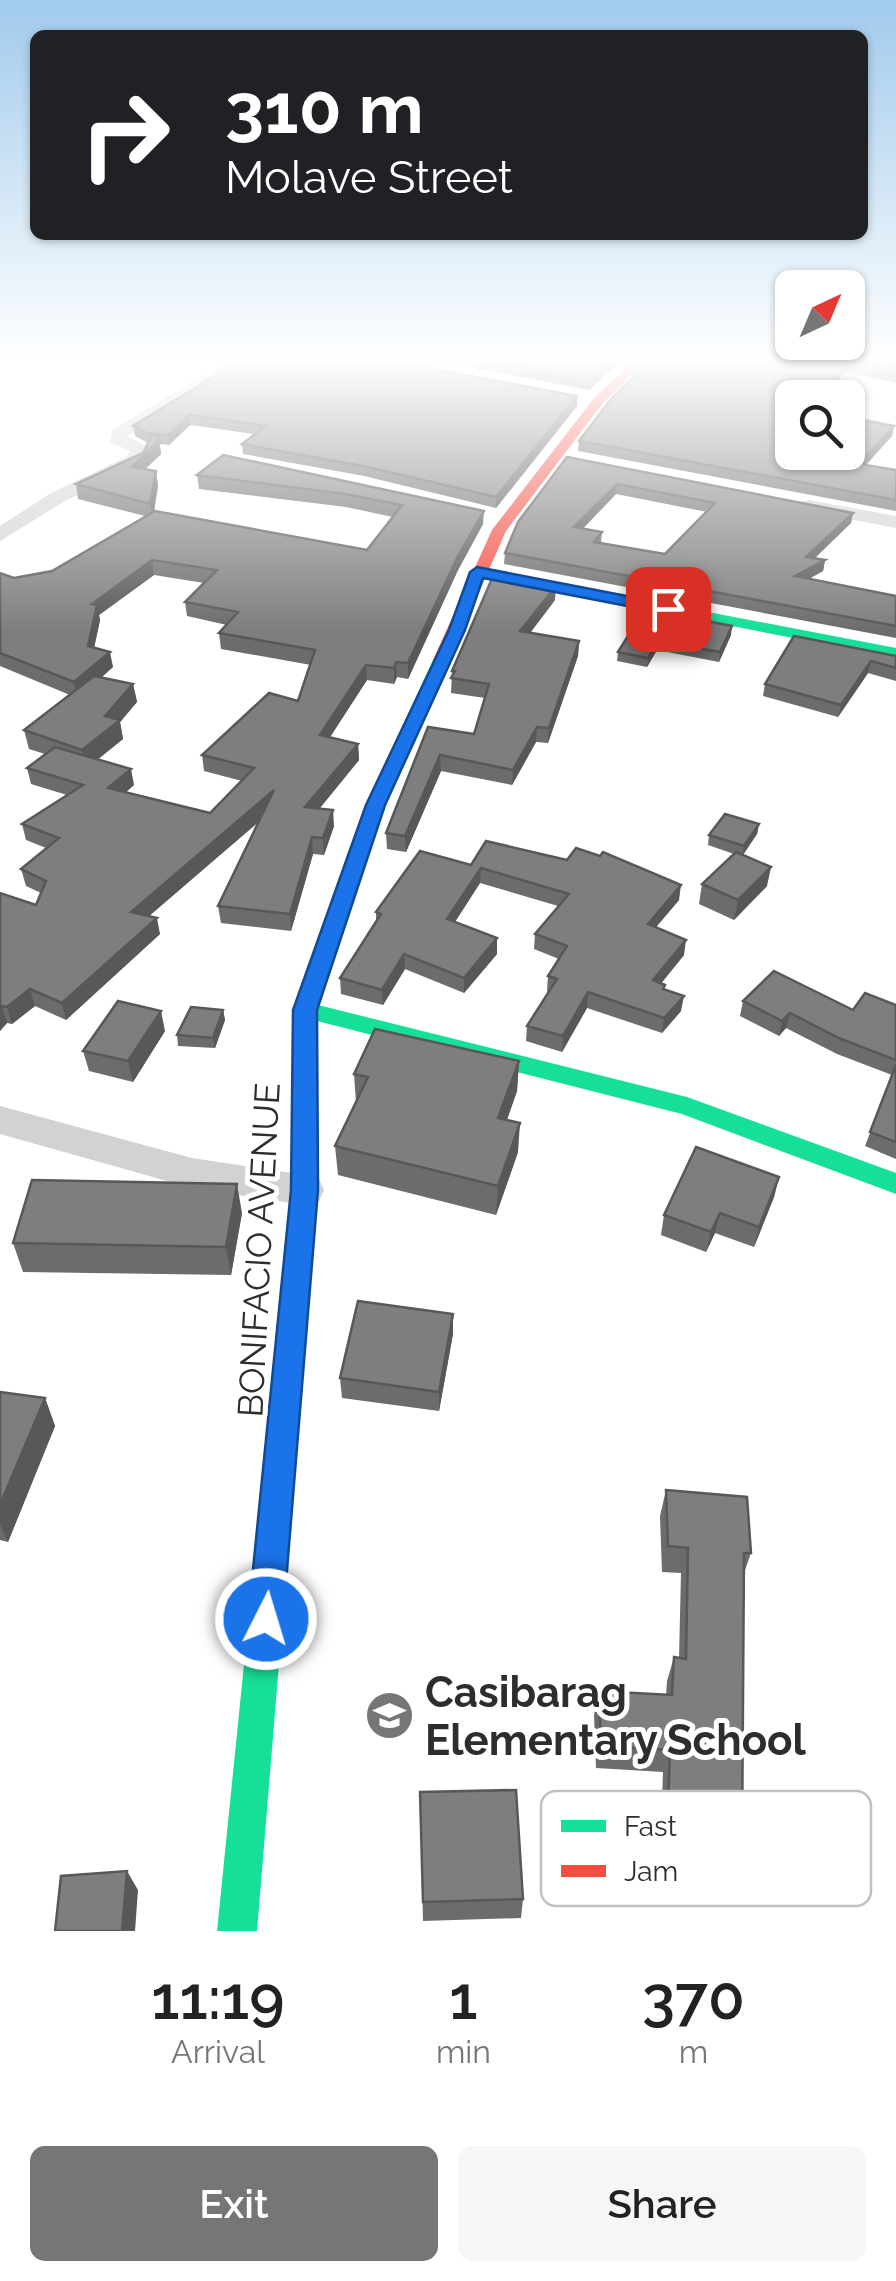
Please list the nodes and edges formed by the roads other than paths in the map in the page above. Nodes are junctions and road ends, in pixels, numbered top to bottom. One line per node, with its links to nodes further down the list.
1 (140, 451): 5 (street)
2 (567, 451): 8 (street, BONIFACIO AVENUE)
3 (797, 504): 6 (street)
4 (0, 507): 5 (street)
5 (25, 517): 7 (street)
6 (896, 522)
7 (0, 534)
8 (477, 572): 9 (street); 10 (street, BONIFACIO AVENUE)
9 (896, 653)
10 (305, 1010): 12 (street); 13 (street, BONIFACIO AVENUE)
11 (0, 1120): 13 (street)
12 (896, 1184)
13 (305, 1190): 14 (street, BONIFACIO AVENUE)
14 (237, 1931)

